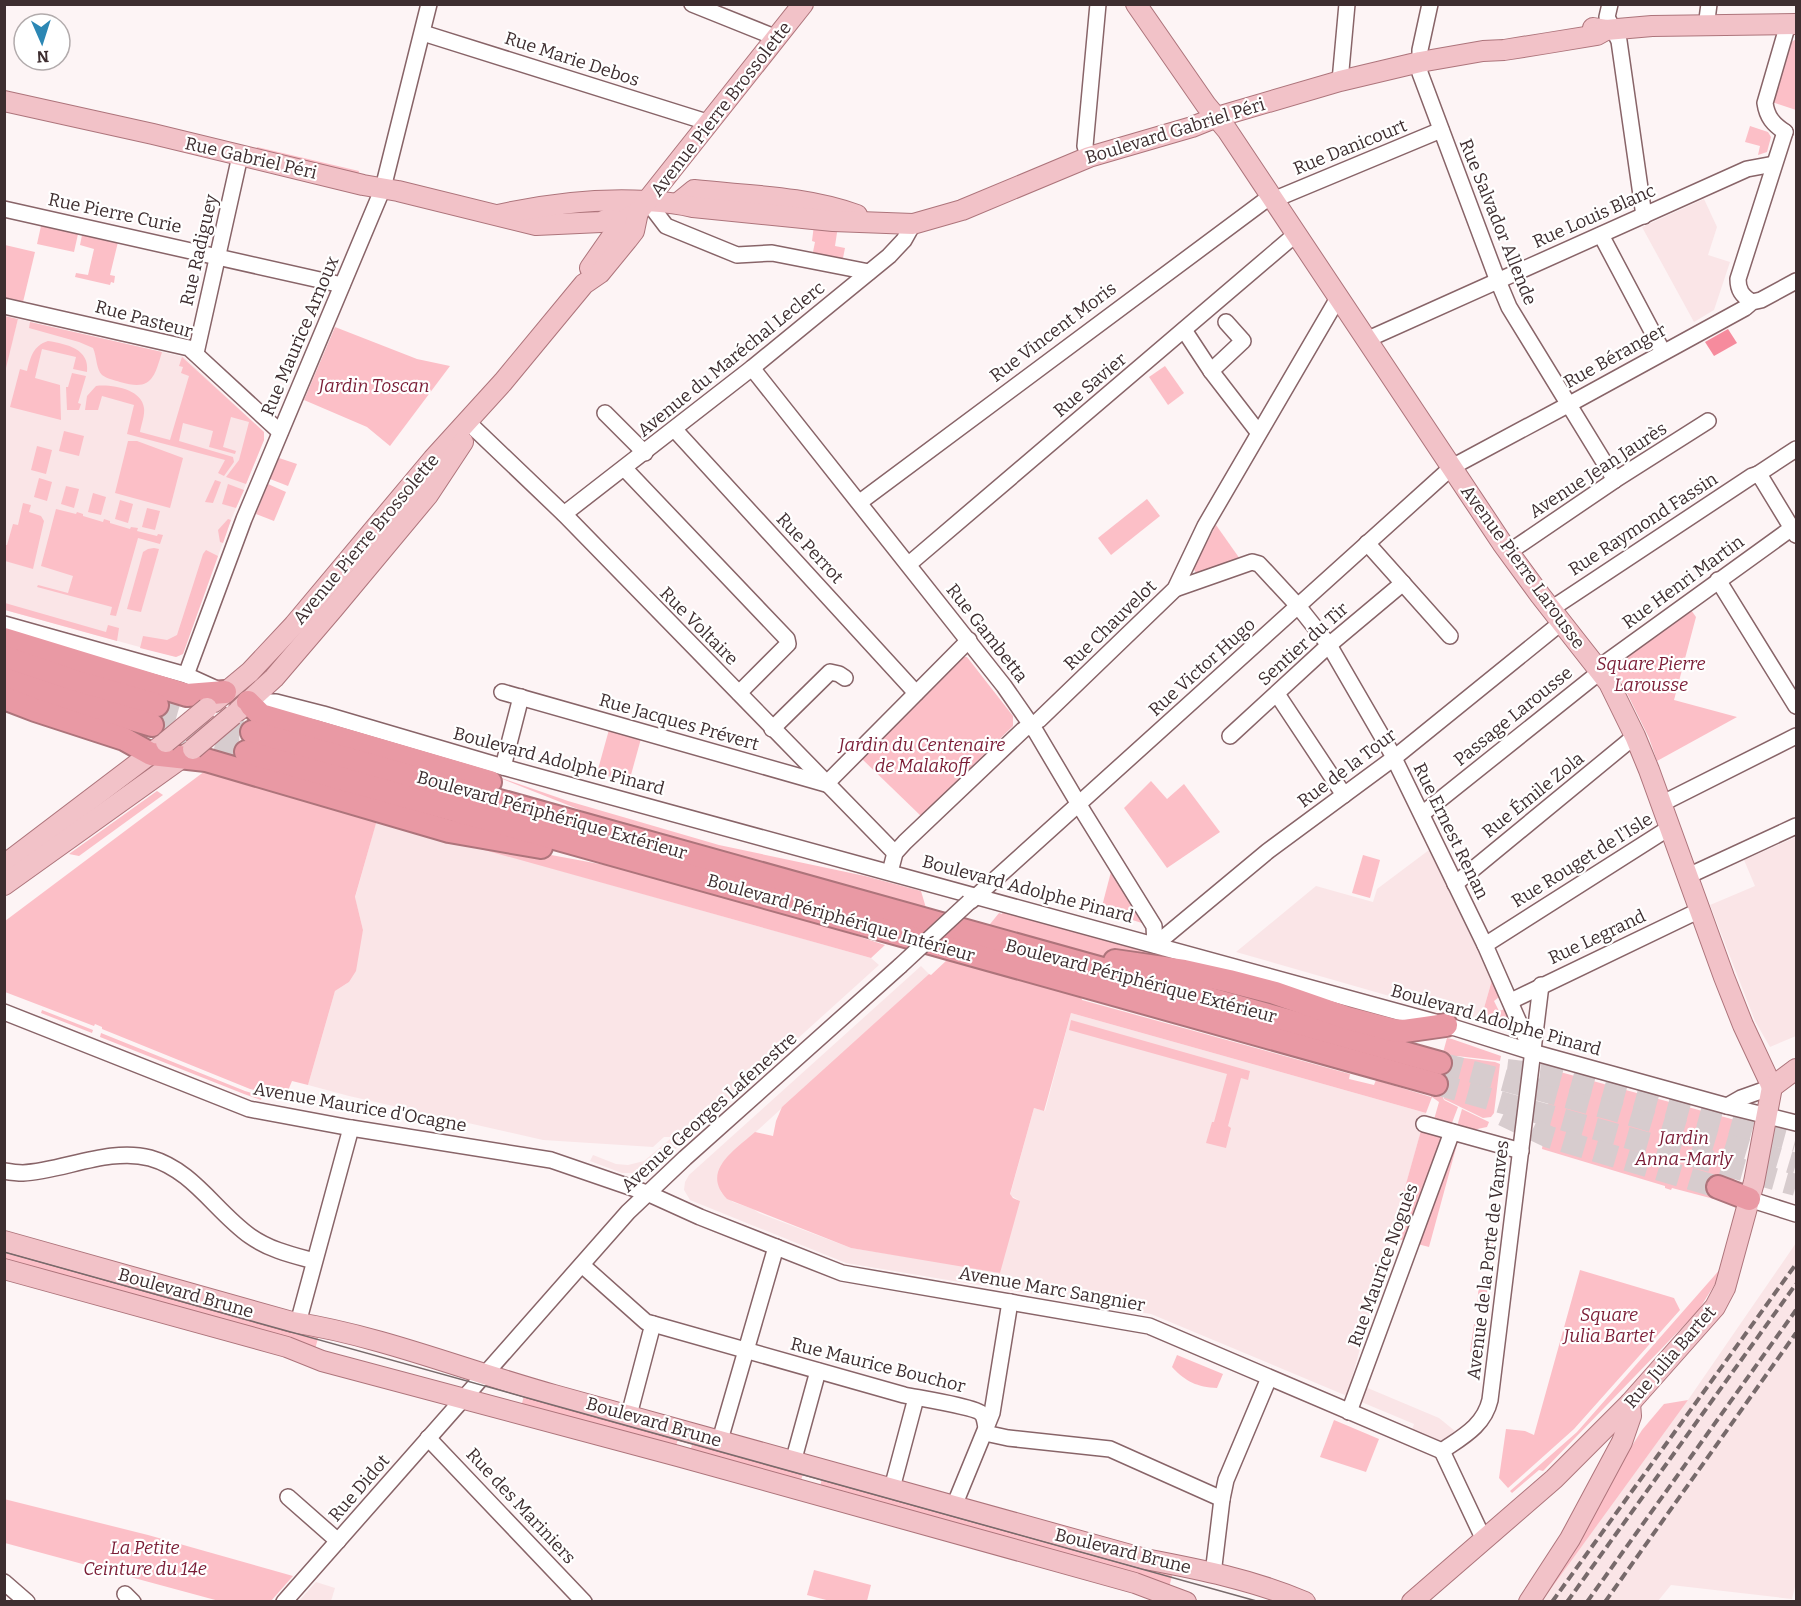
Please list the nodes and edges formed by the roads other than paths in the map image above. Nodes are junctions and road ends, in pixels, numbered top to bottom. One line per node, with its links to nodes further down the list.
1 (429, 4): 13 (street, Rue Maurice Arnoux)
2 (692, 4): 14 (street)
3 (803, 4): 14 (main road, Avenue Pierre Brossolette)
4 (1098, 4): 23 (street)
5 (1136, 4): 18 (main road, Avenue Pierre Larousse)
6 (1347, 4): 16 (street)
7 (1430, 4): 15 (street)
8 (1610, 4): 12 (street)
9 (1709, 4): 11 (street)
10 (1792, 24): 11 (main road, Boulevard Gabriel Péri); 21 (street)
11 (1707, 27): 12 (main road, Boulevard Gabriel Péri)
12 (1610, 30): 15 (main road, Boulevard Gabriel Péri); 29 (street)
13 (423, 33): 19 (street, Rue Marie Debos); 25 (street, Rue Maurice Arnoux)
14 (777, 38): 19 (main road, Avenue Pierre Brossolette)
15 (1420, 62): 16 (main road, Boulevard Gabriel Péri); 20 (street, Rue Salvador Allende)
16 (1340, 81): 18 (main road, Boulevard Gabriel Péri)
17 (4, 101): 22 (main road, Rue Gabriel Péri)
18 (1217, 117): 23 (main road, Boulevard Gabriel Péri); 26 (main road, Avenue Pierre Larousse)
19 (710, 123): 27 (main road, Avenue Pierre Brossolette)
20 (1441, 130): 26 (street, Rue Danicourt); 36 (street, Rue Salvador Allende)
21 (1791, 131): 24 (street)
22 (240, 156): 25 (main road, Rue Gabriel Péri); 33 (street, Rue Radiguey)
23 (1089, 157): 30 (main road, Boulevard Gabriel Péri)
24 (1774, 164): 29 (street, Rue Louis Blanc); 39 (street)
25 (383, 188): 27 (main road, Rue Gabriel Péri); 37 (street, Rue Maurice Arnoux)
26 (1272, 198): 31 (main road, Avenue Pierre Larousse); 62 (street, Rue Vincent Moris)
27 (643, 207): 30 (main road, Boulevard Gabriel Péri); 34 (street); 48 (main road, Avenue Pierre Brossolette)
28 (4, 209): 33 (street, Rue Pierre Curie)
29 (1644, 216): 32 (street, Rue Louis Blanc)
30 (913, 224): 34 (street, Avenue du Maréchal Leclerc)
31 (1296, 234): 38 (main road, Avenue Pierre Larousse); 42 (street, Rue Savier)
32 (1601, 235): 36 (street, Rue Louis Blanc); 44 (street)
33 (218, 256): 37 (street, Rue Pierre Curie); 45 (street, Rue Radiguey)
34 (869, 272): 46 (street, Avenue du Maréchal Leclerc)
35 (1797, 280): 39 (street, Rue Béranger)
36 (1498, 281): 43 (street, Rue Louis Blanc); 49 (street, Rue Salvador Allende)
37 (342, 285): 54 (street, Rue Maurice Arnoux)
38 (1338, 298): 43 (main road, Avenue Pierre Larousse); 55 (street, Rue Chauvelot)
39 (1752, 302): 44 (street, Rue Béranger)
40 (4, 306): 45 (street, Rue Pasteur)
41 (1226, 322): 47 (street)
42 (1184, 330): 47 (street); 67 (street, Rue Savier)
43 (1366, 340): 58 (main road, Avenue Pierre Larousse)
44 (1663, 352): 49 (street, Rue Béranger)
45 (196, 353): 54 (street, Rue Pasteur)
46 (752, 368): 53 (street, Avenue du Maréchal Leclerc); 62 (street, Rue Gambetta)
47 (1211, 371): 55 (street)
48 (502, 382): 52 (main road, Avenue Pierre Brossolette); 83 (main road, Avenue Pierre Brossolette)
49 (1568, 404): 58 (street, Rue Béranger); 61 (street, Rue Salvador Allende)
50 (605, 413): 57 (street)
51 (1708, 421): 61 (street, Avenue Jean Jaurès)
52 (474, 428): 63 (street, Rue Voltaire); 91 (main road, Avenue Pierre Brossolette)
53 (675, 430): 57 (street, Avenue du Maréchal Leclerc); 86 (street, Rue Perrot)
54 (280, 432): 80 (street, Rue Maurice Arnoux)
55 (1258, 432): 70 (street, Rue Chauvelot)
56 (1797, 449): 60 (street, Rue Raymond Fassin)
57 (645, 453): 59 (street, Avenue du Maréchal Leclerc)
58 (1452, 466): 65 (street, Rue Victor Hugo); 66 (main road, Avenue Pierre Larousse)
59 (625, 469): 63 (street, Avenue du Maréchal Leclerc); 85 (street)
60 (1758, 474): 64 (street); 72 (street, Rue Raymond Fassin)
61 (1615, 480): 66 (street, Avenue Jean Jaurès)
62 (860, 502): 67 (street, Rue Gambetta)
63 (564, 514): 85 (street, Rue Voltaire)
64 (1794, 532): 68 (street, Rue Henri Martin)
65 (1367, 543): 69 (street); 71 (street, Rue Victor Hugo)
66 (1509, 552): 72 (main road, Avenue Pierre Larousse)
67 (909, 564): 76 (street, Rue Gambetta)
68 (1718, 580): 79 (street, Rue Henri Martin); 90 (street)
69 (1403, 583): 74 (street); 77 (street, Sentier du Tir)
70 (1175, 589): 71 (street, Rue Ernest Renan); 92 (street, Rue Chauvelot)
71 (1298, 606): 77 (street, Rue Ernest Renan); 105 (street, Rue Victor Hugo)
72 (1556, 616): 79 (main road, Avenue Pierre Larousse); 100 (street, Rue de la Tour)
73 (4, 624): 80 (street)
74 (1450, 636)
75 (4, 639): 83 (highway)
76 (969, 640): 86 (street); 92 (street, Rue Gambetta)
77 (1329, 645): 87 (street, Sentier du Tir); 100 (street, Rue Ernest Renan)
78 (4, 657): 94 (highway)
79 (1600, 671): 96 (main road, Avenue Pierre Larousse); 106 (street, Passage Larousse)
80 (186, 675): 83 (street)
81 (845, 678): 93 (street)
82 (4, 679): 94 (highway)
83 (225, 692): 91 (main road); 94 (main road, Avenue Pierre Brossolette, bridge)
84 (502, 692): 88 (street, Rue Jacques Prévert)
85 (738, 693): 93 (street, Rue Voltaire)
86 (916, 693): 102 (street)
87 (1277, 694): 95 (street, Sentier du Tir); 103 (street)
88 (521, 697): 101 (street); 102 (street, Rue Jacques Prévert)
89 (4, 698): 94 (highway)
90 (1797, 706)
91 (240, 709): 99 (main road, Avenue Pierre Brossolette, bridge); 101 (street, Boulevard Adolphe Pinard); 109 (highway)
92 (1032, 725): 105 (street, Rue Gambetta); 110 (street, Rue Chauvelot)
93 (772, 729): 102 (street, Rue Voltaire)
94 (157, 731): 99 (highway); 112 (main road, Avenue Pierre Brossolette)
95 (1230, 736)
96 (1635, 736): 104 (main road, Avenue Pierre Larousse); 115 (street, Rue Émile Zola)
97 (1797, 736): 104 (street)
98 (249, 742): 109 (highway, Boulevard Périphérique Extérieur); 111 (highway, Boulevard Périphérique Intérieur)
99 (189, 753): 111 (highway); 116 (main road, Avenue Pierre Brossolette)
100 (1394, 758): 103 (street, Rue de la Tour); 106 (street, Rue Ernest Renan)
101 (503, 766): 113 (street, Boulevard Adolphe Pinard)
102 (826, 784): 110 (street, Rue Voltaire)
103 (1344, 795): 119 (street, Rue de la Tour)
104 (1661, 804): 108 (main road, Avenue Pierre Larousse)
105 (1079, 805): 117 (street, Rue Victor Hugo); 119 (street, Rue Gambetta)
106 (1422, 814): 115 (street, Rue Ernest Renan)
107 (1797, 826): 114 (street)
108 (1669, 828): 114 (main road, Avenue Pierre Larousse); 120 (street, Rue Rouget de l'Isle)
109 (611, 831): 121 (highway, Boulevard Périphérique Extérieur)
110 (895, 853): 113 (street)
111 (635, 861): 128 (highway, Boulevard Périphérique Intérieur)
112 (4, 865)
113 (890, 872): 117 (street, Boulevard Adolphe Pinard)
114 (1688, 876): 118 (main road, Avenue Pierre Larousse)
115 (1455, 884): 120 (street, Rue Ernest Renan)
116 (4, 885)
117 (973, 899): 119 (street, Boulevard Adolphe Pinard); 139 (street, Avenue Georges Lafenestre, bridge)
118 (1700, 910): 122 (street, Rue Legrand); 129 (main road, Avenue Pierre Larousse)
119 (1155, 945): 125 (street, Boulevard Adolphe Pinard)
120 (1485, 945): 123 (street, Rue Ernest Renan)
121 (1073, 962): 125 (highway); 128 (highway, Boulevard Périphérique Extérieur)
122 (1541, 985): 123 (street, Rue Legrand); 126 (street, Avenue de la Porte de Vanves)
123 (1510, 1001): 126 (street, Rue Ernest Renan)
124 (5, 1013): 134 (street, Avenue Maurice d'Ocagne)
125 (1446, 1025): 126 (street, Boulevard Adolphe Pinard)
126 (1532, 1052): 130 (street, Boulevard Adolphe Pinard); 136 (street, Avenue de la Porte de Vanves)
127 (1797, 1070): 129 (main road)
128 (1438, 1074)
129 (1772, 1087): 130 (street); 131 (main road, Rue Julia Bartet)
130 (1727, 1106): 131 (street, Boulevard Adolphe Pinard)
131 (1766, 1115): 132 (street, Boulevard Adolphe Pinard); 140 (main road, Rue Julia Bartet)
132 (1797, 1123)
133 (1424, 1124): 135 (street)
134 (351, 1128): 139 (street, Avenue Maurice d'Ocagne); 144 (street)
135 (1452, 1132): 136 (street); 157 (street, Rue Maurice Noguès)
136 (1521, 1151): 162 (street, Avenue de la Porte de Vanves)
137 (4, 1171): 144 (street)
138 (1718, 1187): 140 (highway)
139 (647, 1193): 143 (street, Avenue Marc Sangnier); 145 (street, Avenue Georges Lafenestre)
140 (1749, 1199): 141 (street); 156 (main road, Rue Julia Bartet)
141 (1797, 1214)
142 (4, 1241): 148 (main road, Boulevard Brune)
143 (776, 1247): 147 (street, Avenue Marc Sangnier); 150 (street)
144 (314, 1261): 148 (street)
145 (582, 1265): 149 (street, Rue Maurice Bouchor); 152 (street, Avenue Georges Lafenestre)
146 (4, 1269): 155 (main road, Boulevard Brune)
147 (1010, 1302): 153 (street, Avenue Marc Sangnier); 159 (street)
148 (298, 1323): 152 (main road, Boulevard Brune)
149 (653, 1324): 150 (street, Rue Maurice Bouchor); 158 (street)
150 (746, 1350): 151 (street, Rue Maurice Bouchor); 161 (street)
151 (818, 1371): 154 (street, Rue Maurice Bouchor); 163 (street)
152 (485, 1374): 155 (street, Avenue Georges Lafenestre); 158 (main road, Boulevard Brune)
153 (1269, 1378): 157 (street, Avenue Marc Sangnier); 166 (street)
154 (916, 1398): 159 (street, Rue Maurice Bouchor); 164 (street)
155 (463, 1399): 160 (street, Rue Didot); 176 (main road, Boulevard Brune)
156 (1630, 1403): 168 (main road, Rue Julia Bartet); 180 (main road)
157 (1349, 1412): 162 (street, Avenue Marc Sangnier)
158 (629, 1415): 161 (main road, Boulevard Brune)
159 (986, 1430): 166 (street); 167 (street)
160 (428, 1438): 169 (street, Rue Didot); 175 (street, Rue des Mariniers)
161 (720, 1440): 163 (main road, Boulevard Brune)
162 (1442, 1451): 168 (street)
163 (794, 1462): 164 (main road, Boulevard Brune)
164 (892, 1488): 167 (main road, Boulevard Brune)
165 (288, 1497): 169 (street)
166 (1222, 1499): 170 (street)
167 (954, 1506): 170 (main road, Boulevard Brune)
168 (1484, 1539): 171 (main road, Rue Julia Bartet)
169 (338, 1541): 174 (street, Rue Didot)
170 (1213, 1574): 177 (main road, Boulevard Brune)
171 (1438, 1580): 178 (main road, Rue Julia Bartet); 179 (main road)
172 (4, 1582): 173 (street)
173 (27, 1602)
174 (284, 1602)
175 (584, 1602)
176 (1186, 1602)
177 (1305, 1602)
178 (1412, 1602)
179 (1432, 1602)
180 (1529, 1602)

